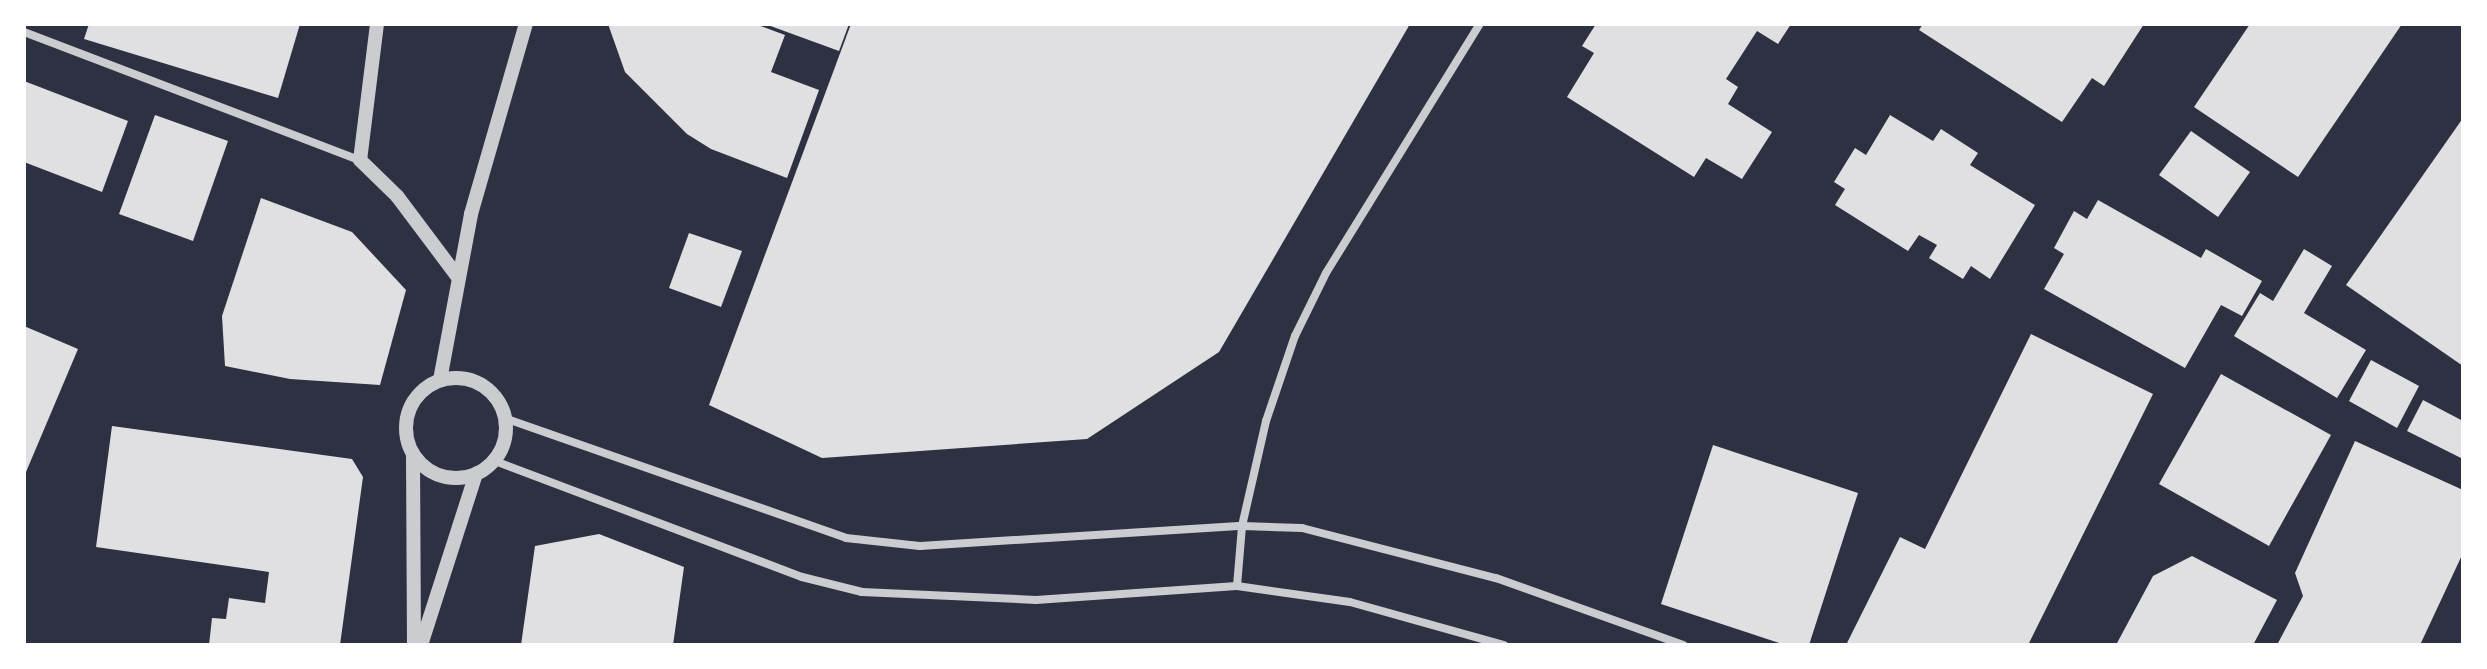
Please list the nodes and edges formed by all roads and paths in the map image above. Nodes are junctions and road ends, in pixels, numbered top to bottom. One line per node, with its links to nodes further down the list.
1 (377, 24): 5 (street)
2 (526, 24): 6 (street)
3 (1480, 24): 12 (street)
4 (24, 32): 5 (street)
5 (360, 160): 6 (street)
6 (457, 276): 7 (street)
7 (440, 380): 8 (street); 9 (street)
8 (507, 419): 10 (street); 12 (street)
9 (413, 455): 11 (street); 14 (street)
10 (495, 461): 11 (street); 13 (street)
11 (476, 474): 15 (street)
12 (1242, 526): 13 (street); 17 (street)
13 (1237, 586): 16 (street)
14 (414, 645)
15 (421, 645)
16 (1504, 645)
17 (1683, 645)

